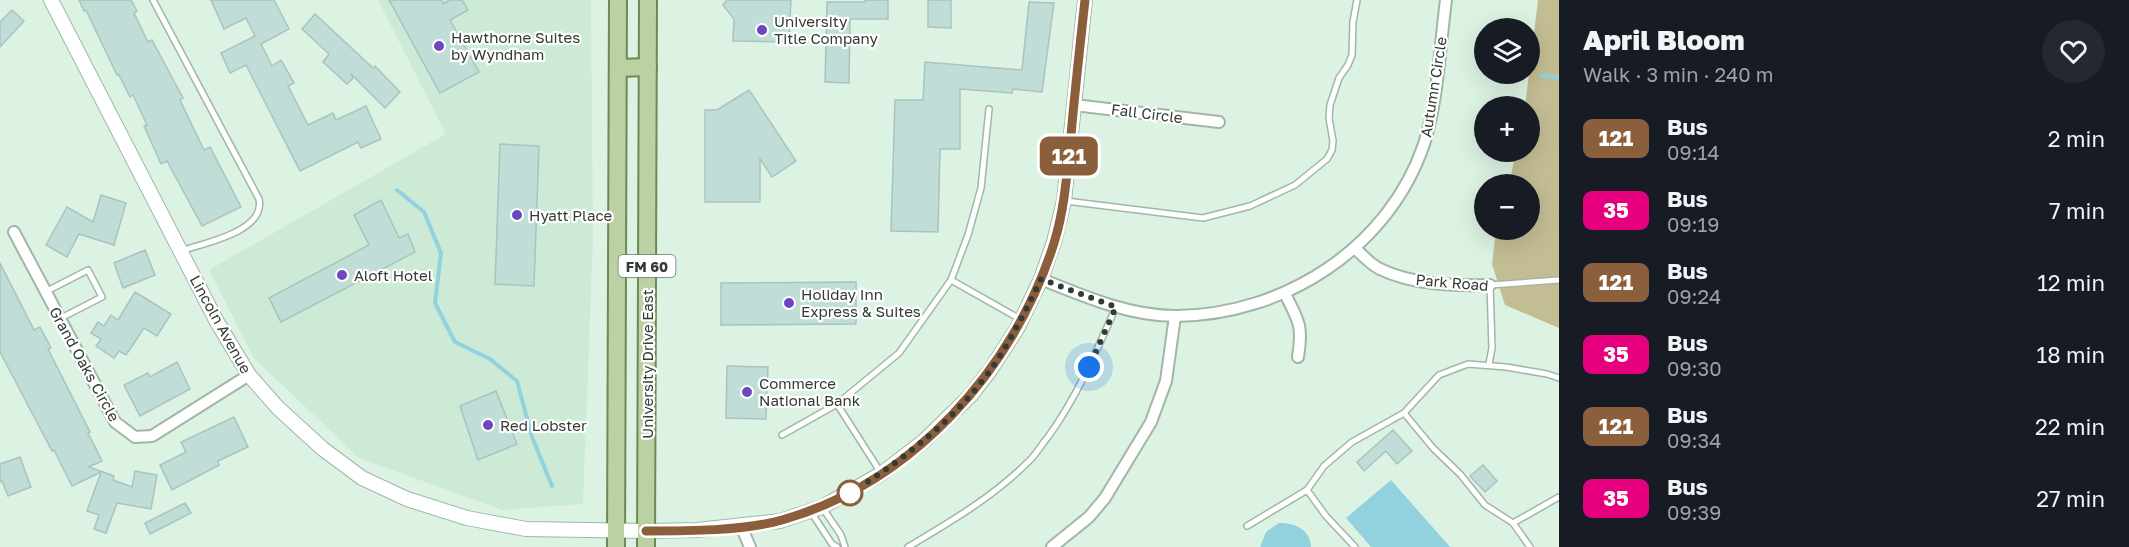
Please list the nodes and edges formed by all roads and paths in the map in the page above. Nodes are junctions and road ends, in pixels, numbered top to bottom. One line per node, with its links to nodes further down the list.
1 (51, 0): 16 (street, Lincoln Avenue)
2 (153, 0): 16 (lane)
3 (618, 0): 9 (main road, University Drive East / FM 60)
4 (648, 0): 8 (main road, University Drive East / FM 60)
5 (1085, 0): 10 (street, Lincoln Avenue)
6 (1358, 0): 13 (lane)
7 (1446, 0): 15 (street, Autumn Circle)
8 (648, 67): 9 (main road); 42 (main road, University Drive East / FM 60)
9 (618, 69): 41 (main road, University Drive East / FM 60)
10 (1074, 105): 12 (street, Fall Circle); 13 (street, Lincoln Avenue)
11 (989, 109): 18 (lane)
12 (1220, 122)
13 (1064, 201): 17 (street, Lincoln Avenue)
14 (14, 232): 21 (street, Grand Oaks Circle)
15 (1355, 248): 20 (street, Park Road); 22 (street, Autumn Circle)
16 (181, 252): 29 (street, Lincoln Avenue)
17 (1041, 279): 23 (street, Autumn Circle); 26 (street, Lincoln Avenue)
18 (951, 280): 26 (lane); 31 (lane)
19 (1559, 280): 20 (lane, Park Road)
20 (1490, 285): 28 (lane)
21 (45, 292): 25 (street, Grand Oaks Circle); 25 (lane)
22 (1285, 294): 24 (street, Autumn Circle); 27 (street)
23 (1116, 307): 24 (street, Autumn Circle); 46 (lane)
24 (1175, 316): 47 (street)
25 (59, 319): 29 (street, Grand Oaks Circle)
26 (1021, 320): 34 (street, Lincoln Avenue)
27 (1298, 357)
28 (1489, 364): 30 (lane); 32 (lane)
29 (249, 375): 41 (street, Lincoln Avenue)
30 (1559, 378)
31 (837, 404): 33 (lane); 34 (lane)
32 (1404, 413): 35 (lane); 38 (lane)
33 (782, 435)
34 (881, 474): 37 (street, Lincoln Avenue)
35 (1307, 490): 40 (lane); 48 (lane)
36 (1559, 497): 38 (lane)
37 (816, 509): 39 (street, Lincoln Avenue); 44 (lane); 45 (lane)
38 (1513, 523): 49 (lane)
39 (741, 526): 42 (street, Lincoln Avenue); 43 (street)
40 (1247, 526)
41 (616, 539): 42 (street, Lincoln Avenue)
42 (646, 539)
43 (750, 547)
44 (837, 547)
45 (845, 547)
46 (908, 547)
47 (1052, 547)
48 (1355, 547)
49 (1530, 547)

